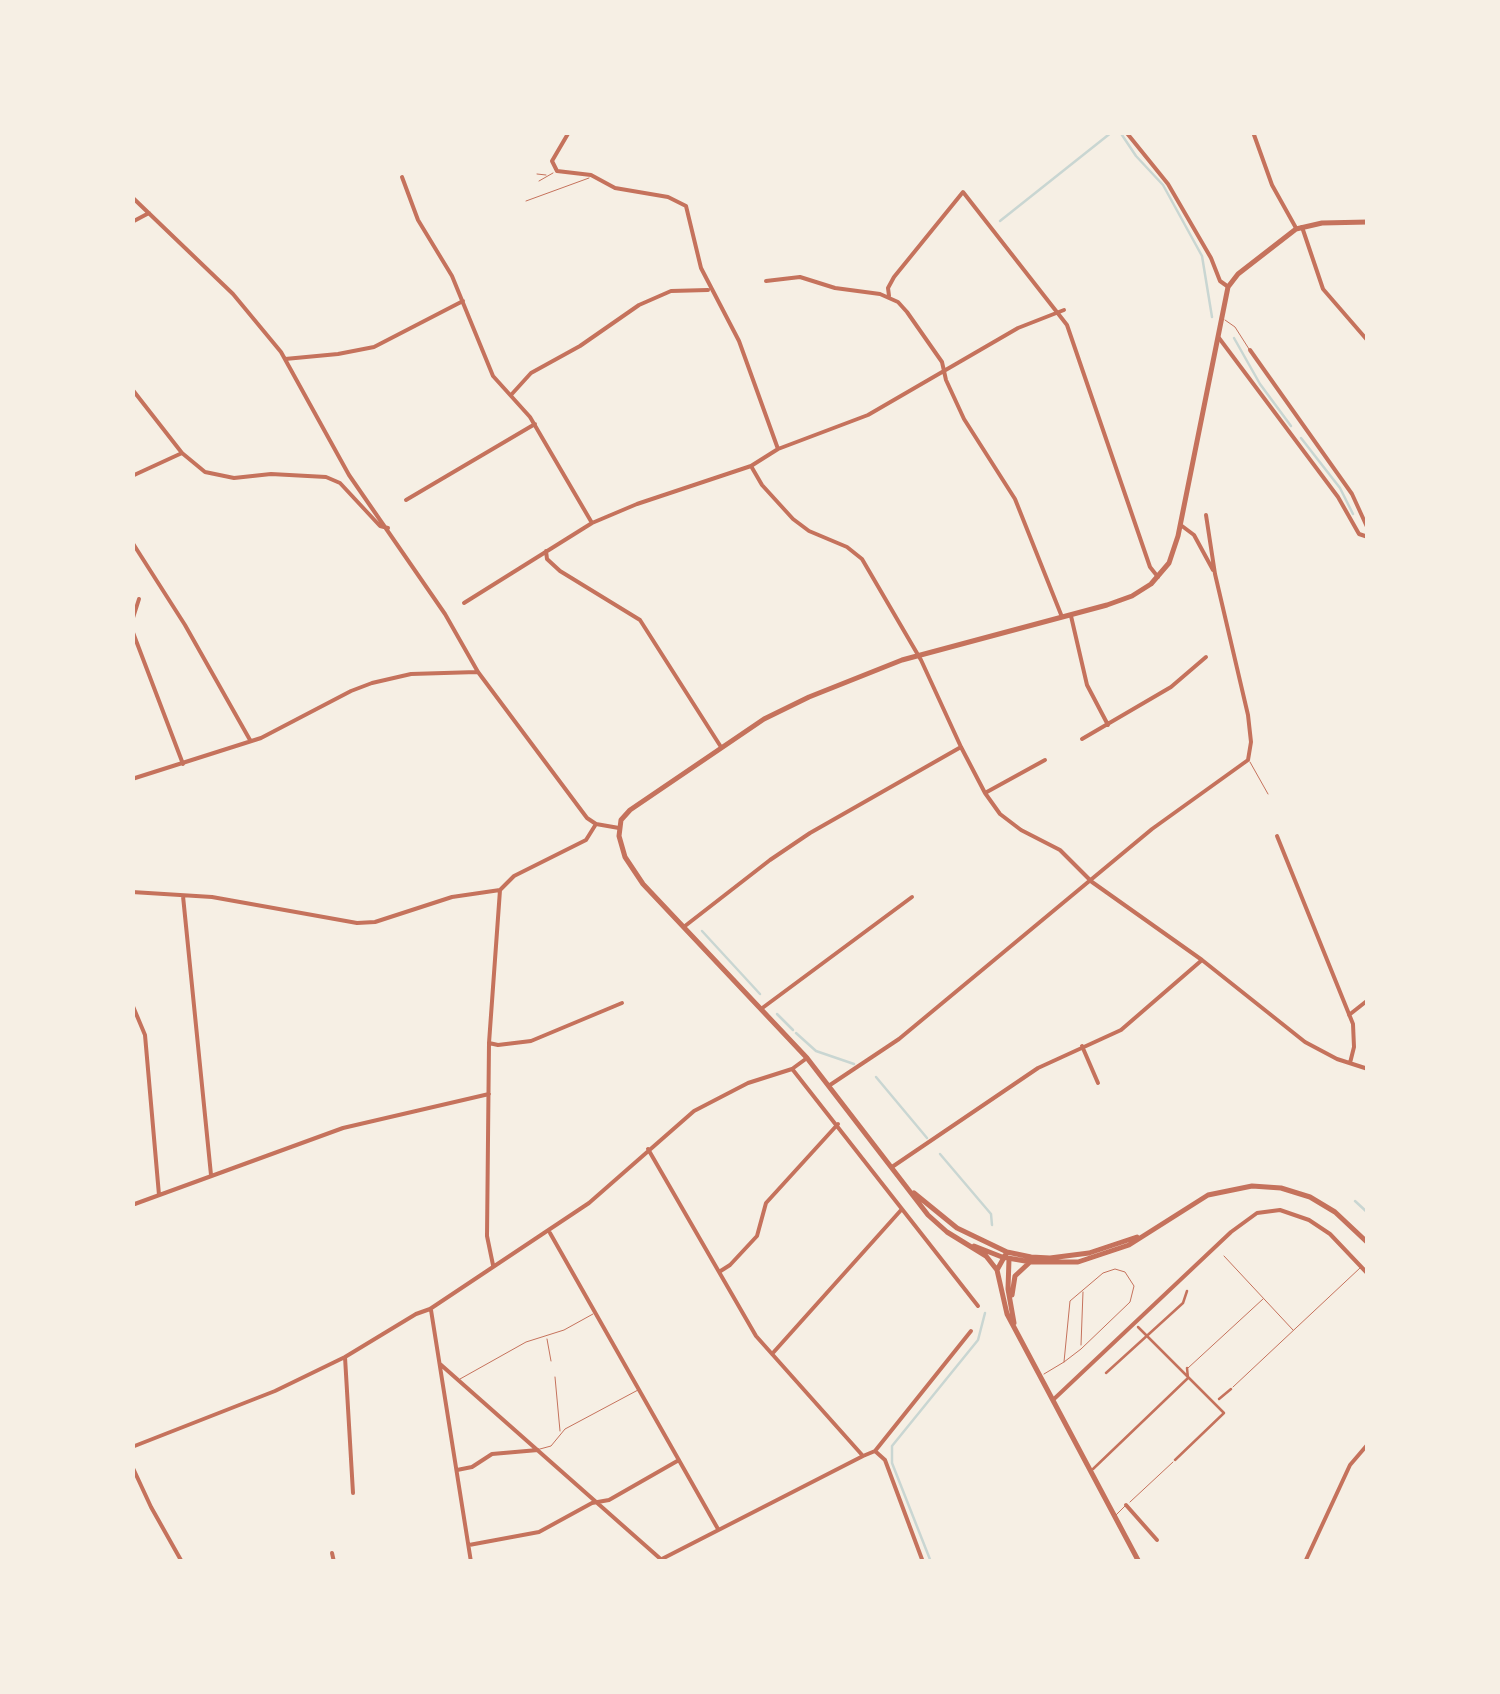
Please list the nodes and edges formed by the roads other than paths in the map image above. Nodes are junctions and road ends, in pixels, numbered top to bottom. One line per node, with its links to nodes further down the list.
1 (569, 132): 4 (street)
2 (1126, 132): 17 (street)
3 (1254, 132): 15 (street)
4 (556, 170): 6 (street); 7 (lane)
5 (537, 174): 7 (lane)
6 (591, 175): 11 (lane); 18 (street)
7 (550, 176): 9 (lane)
8 (402, 177): 20 (street)
9 (538, 181)
10 (132, 197): 12 (street)
11 (526, 200)
12 (149, 212): 13 (street); 27 (street)
13 (132, 222)
14 (1368, 222): 15 (street)
15 (1299, 228): 17 (street); 25 (street)
16 (766, 281): 19 (street)
17 (1228, 287): 23 (street)
18 (710, 290): 30 (street); 34 (street)
19 (888, 296): 22 (street); 28 (street)
20 (463, 301): 27 (street); 30 (street)
21 (1064, 310): 22 (street)
22 (1056, 311): 28 (street); 48 (street)
23 (1222, 319): 24 (street); 26 (lane)
24 (1219, 338): 33 (street); 41 (street)
25 (1368, 341)
26 (1250, 350): 32 (street)
27 (285, 359): 42 (street)
28 (942, 370): 34 (street); 52 (street)
29 (132, 389): 35 (street)
30 (511, 395): 31 (street)
31 (535, 424): 38 (street); 40 (street)
32 (1302, 427): 33 (street); 43 (street)
33 (1290, 435): 44 (street)
34 (778, 450): 36 (street)
35 (182, 453): 37 (street); 42 (street)
36 (751, 466): 40 (street); 55 (street)
37 (132, 476)
38 (406, 500)
39 (1206, 516): 47 (street)
40 (592, 523): 46 (street)
41 (1180, 526): 47 (street); 48 (street)
42 (388, 528): 57 (street)
43 (1368, 529)
44 (1368, 537)
45 (132, 542): 60 (street)
46 (546, 551): 50 (street); 62 (street)
47 (1216, 574): 64 (street)
48 (1158, 577): 51 (street)
49 (139, 599): 53 (street)
50 (464, 604)
51 (1070, 615): 52 (street); 58 (street)
52 (1062, 617): 55 (street)
53 (132, 622)
54 (132, 630): 65 (street)
55 (918, 655): 61 (street); 62 (street)
56 (1206, 658): 58 (street)
57 (478, 672): 60 (street); 69 (street)
58 (1108, 724): 59 (street)
59 (1082, 739)
60 (251, 742): 65 (street)
61 (961, 747): 67 (street); 77 (street)
62 (722, 748): 70 (street)
63 (1045, 760): 67 (street)
64 (1248, 760): 68 (lane); 72 (street)
65 (183, 764): 66 (street)
66 (132, 778)
67 (985, 793): 72 (street)
68 (1268, 794)
69 (596, 824): 70 (street); 73 (street)
70 (618, 828): 77 (street)
71 (1277, 836): 83 (street)
72 (1092, 882): 78 (street); 91 (street)
73 (500, 890): 75 (street); 84 (street)
74 (132, 892): 75 (street)
75 (182, 894): 96 (street)
76 (912, 897): 82 (street)
77 (684, 927): 82 (street)
78 (1202, 960): 85 (street); 87 (street)
79 (1368, 1000): 83 (street)
80 (622, 1003): 84 (street)
81 (132, 1004): 98 (street)
82 (761, 1009): 86 (street)
83 (1349, 1015): 87 (street)
84 (489, 1042): 92 (street)
85 (1082, 1046): 90 (street); 95 (street)
86 (807, 1058): 88 (street); 91 (street)
87 (1350, 1064): 89 (street)
88 (792, 1069): 93 (street); 94 (street)
89 (1368, 1069)
90 (1098, 1083)
91 (829, 1086): 95 (street)
92 (489, 1094): 96 (street); 108 (street)
93 (838, 1124): 100 (street); 111 (street)
94 (648, 1148): 101 (street); 111 (street)
95 (892, 1167): 97 (street)
96 (211, 1175): 98 (street)
97 (910, 1189): 103 (street); 105 (street)
98 (159, 1196): 99 (street)
99 (132, 1205)
100 (902, 1209): 117 (street); 129 (street)
101 (550, 1232): 108 (street); 119 (street)
102 (1144, 1234): 104 (street); 105 (street); 107 (street)
103 (958, 1239): 105 (street); 110 (street)
104 (1368, 1243)
105 (1006, 1256): 107 (street); 110 (street); 116 (street)
106 (1224, 1256): 115 (lane)
107 (1031, 1262): 116 (street)
108 (494, 1267): 118 (street)
109 (1361, 1267): 112 (street); 124 (lane); 143 (street)
110 (997, 1270): 120 (street)
111 (719, 1272): 129 (street)
112 (1368, 1274)
113 (1083, 1288): 127 (lane); 128 (lane); 132 (lane)
114 (1187, 1291): 125 (street)
115 (1263, 1298): 124 (lane); 134 (lane)
116 (1011, 1303): 120 (street)
117 (978, 1306)
118 (430, 1308): 130 (street); 133 (street)
119 (596, 1312): 126 (lane); 141 (street)
120 (1015, 1326): 136 (street)
121 (1138, 1327): 125 (street)
122 (971, 1331): 148 (street)
123 (1094, 1331): 127 (lane)
124 (1294, 1331): 140 (lane)
125 (1147, 1336): 135 (street); 138 (street)
126 (546, 1337): 131 (lane); 139 (lane)
127 (1092, 1338): 128 (lane)
128 (1080, 1349): 132 (lane)
129 (772, 1354): 149 (street)
130 (345, 1357): 146 (street); 155 (street)
131 (551, 1360)
132 (1064, 1362): 136 (lane)
133 (440, 1364): 139 (street); 153 (street)
134 (1188, 1368): 138 (street)
135 (1106, 1373)
136 (1042, 1376): 143 (street)
137 (555, 1378): 144 (lane)
138 (1188, 1378): 151 (street); 154 (street)
139 (458, 1379): 147 (street)
140 (1230, 1389): 142 (street)
141 (639, 1390): 144 (lane); 150 (street)
142 (1219, 1399)
143 (1054, 1400): 154 (street)
144 (560, 1434): 147 (lane)
145 (1368, 1444): 170 (street)
146 (132, 1447)
147 (540, 1449): 153 (street); 156 (street)
148 (875, 1452): 149 (street); 164 (street)
149 (862, 1456): 159 (street)
150 (678, 1460): 156 (street); 159 (street)
151 (1175, 1460): 157 (lane)
152 (132, 1466): 165 (street)
153 (457, 1470): 161 (street)
154 (1092, 1470): 158 (street)
155 (353, 1493)
156 (598, 1502): 161 (street); 163 (street)
157 (1126, 1505): 158 (lane); 160 (street)
158 (1115, 1516): 169 (street)
159 (718, 1529): 163 (street)
160 (1157, 1540)
161 (468, 1545): 167 (street)
162 (332, 1554): 166 (street)
163 (664, 1560): 168 (street)
164 (921, 1560)
165 (182, 1562)
166 (334, 1562)
167 (471, 1562)
168 (656, 1562)
169 (1139, 1562)
170 (1305, 1562)

